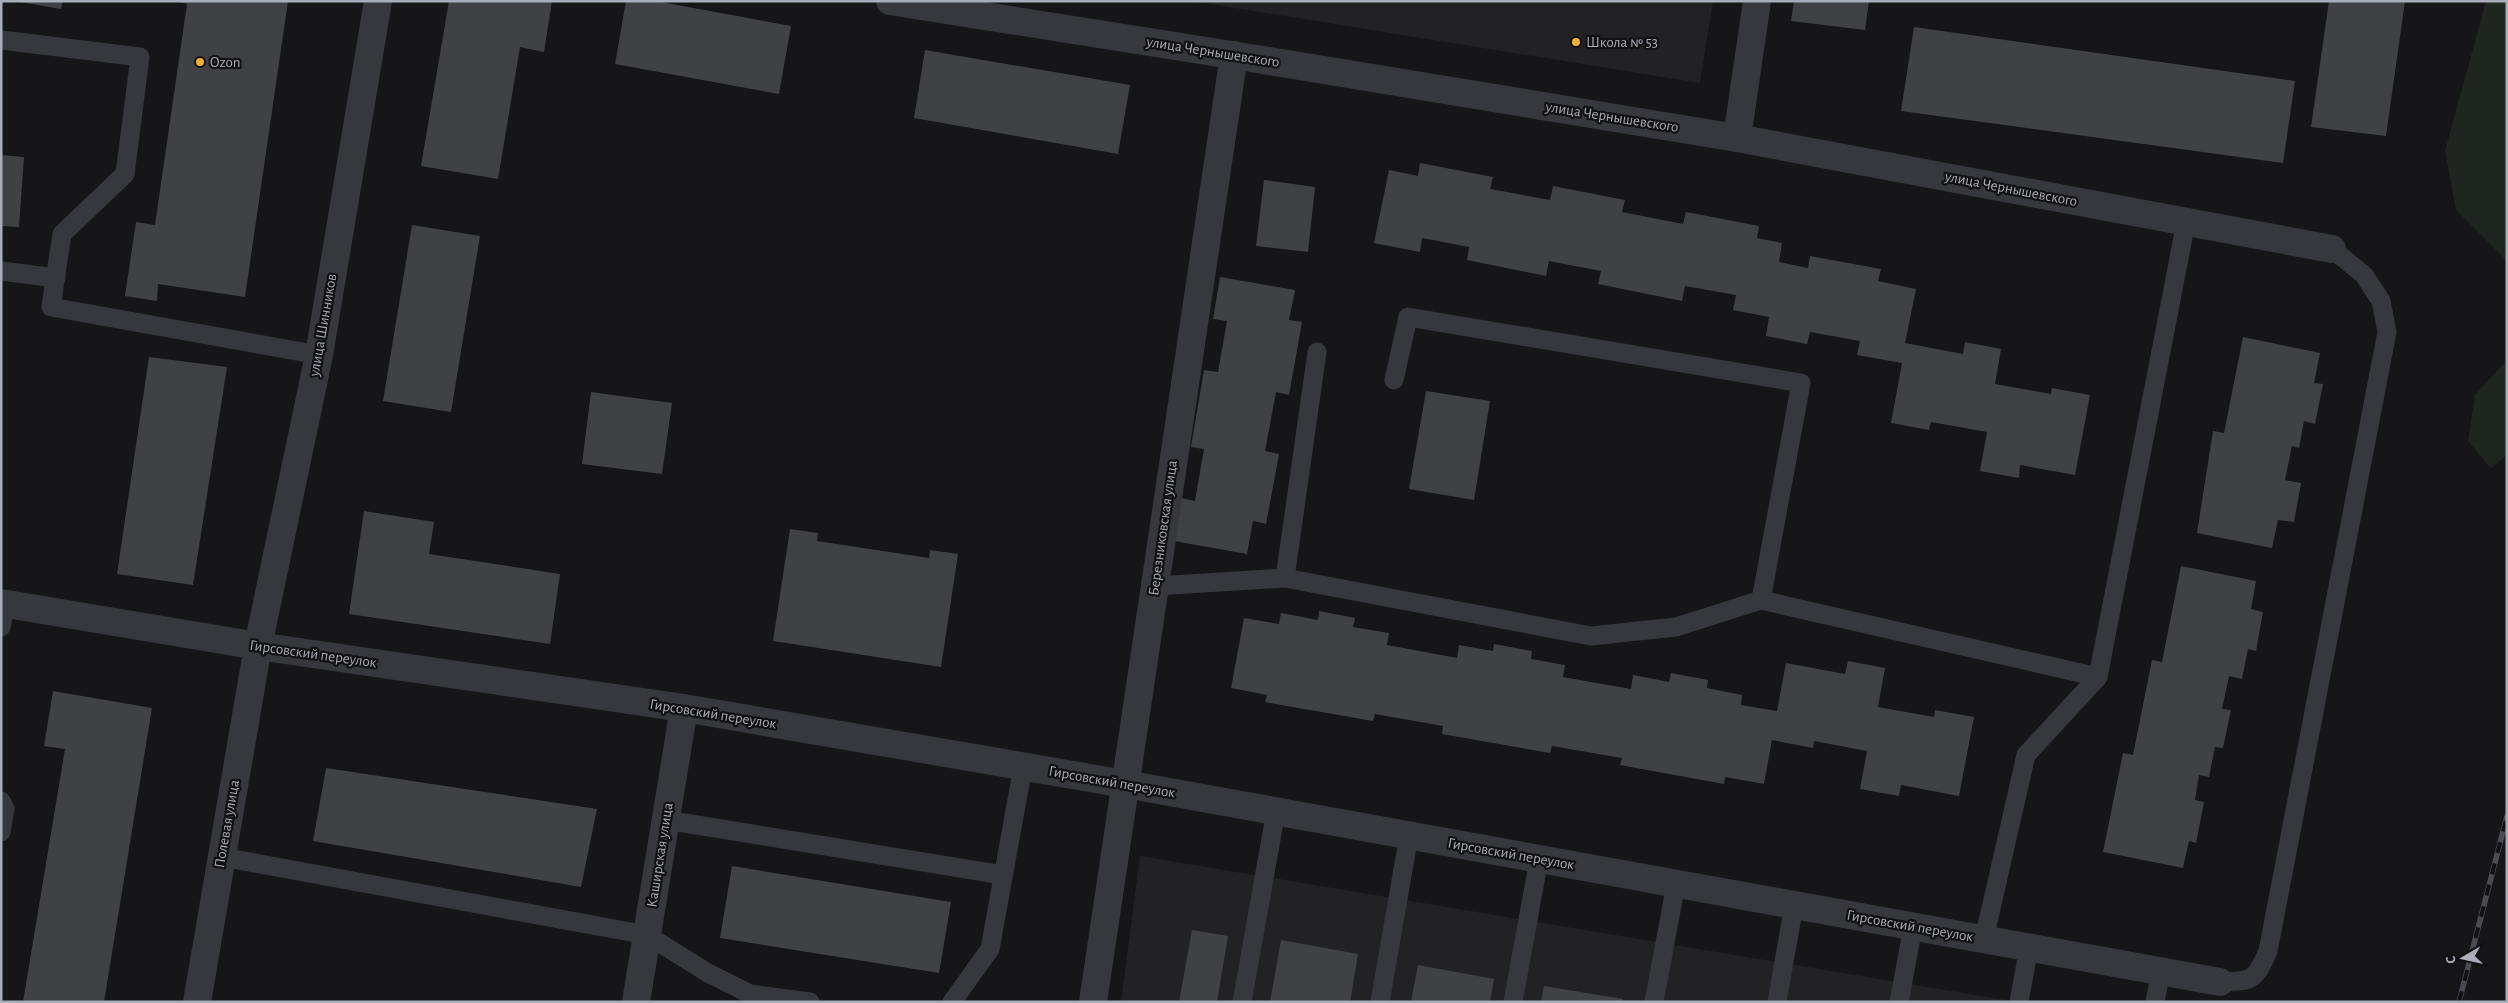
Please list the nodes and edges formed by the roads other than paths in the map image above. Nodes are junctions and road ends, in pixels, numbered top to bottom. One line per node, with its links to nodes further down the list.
1 (378, 1): 12 (street, улица Шинников)
2 (890, 1): 5 (street, улица Чернышевского)
3 (1757, 1): 6 (street)
4 (1, 40): 10 (lane)
5 (1234, 55): 6 (street, улица Чернышевского); 15 (street, Березниковская улица)
6 (1737, 138): 7 (street, улица Чернышевского)
7 (2186, 222): 8 (street, улица Чернышевского); 19 (lane)
8 (2332, 249): 38 (lane)
9 (1, 271): 10 (lane)
10 (56, 278): 12 (lane)
11 (1317, 352): 14 (lane)
12 (319, 355): 18 (street, улица Шинников)
13 (1394, 380): 16 (lane)
14 (1285, 578): 15 (lane); 16 (lane)
15 (1155, 586): 22 (street, Березниковская улица)
16 (1761, 600): 19 (lane)
17 (3, 611): 18 (street, Гирсовский переулок)
18 (258, 646): 20 (street, Гирсовский переулок); 28 (street, Полевая улица)
19 (2098, 677): 35 (lane)
20 (684, 708): 21 (street, Гирсовский переулок); 25 (street, Каширская улица)
21 (1023, 766): 22 (street, Гирсовский переулок); 30 (lane)
22 (1125, 784): 24 (street, Гирсовский переулок); 43 (street, Березниковская улица)
23 (1, 800): 26 (lane)
24 (1276, 812): 27 (street, Гирсовский переулок); 44 (lane)
25 (666, 820): 30 (lane); 34 (street, Каширская улица)
26 (1, 832)
27 (1409, 836): 29 (street, Гирсовский переулок); 45 (lane)
28 (222, 857): 34 (lane); 39 (street, Полевая улица)
29 (1539, 859): 31 (street, Гирсовский переулок); 46 (lane)
30 (1003, 875): 42 (lane)
31 (1676, 884): 32 (street, Гирсовский переулок); 47 (lane)
32 (1794, 905): 33 (street, Гирсовский переулок); 48 (lane)
33 (1913, 926): 35 (street, Гирсовский переулок); 49 (lane)
34 (647, 935): 40 (street, Каширская улица); 41 (lane)
35 (1984, 939): 36 (street, Гирсовский переулок)
36 (2029, 947): 37 (street, Гирсовский переулок); 50 (lane)
37 (2161, 971): 38 (street, Гирсовский переулок); 51 (lane)
38 (2220, 982)
39 (197, 1002)
40 (636, 1002)
41 (810, 1002)
42 (952, 1002)
43 (1093, 1002)
44 (1242, 1002)
45 (1380, 1002)
46 (1513, 1002)
47 (1654, 1002)
48 (1777, 1002)
49 (1899, 1002)
50 (2019, 1002)
51 (2155, 1002)

